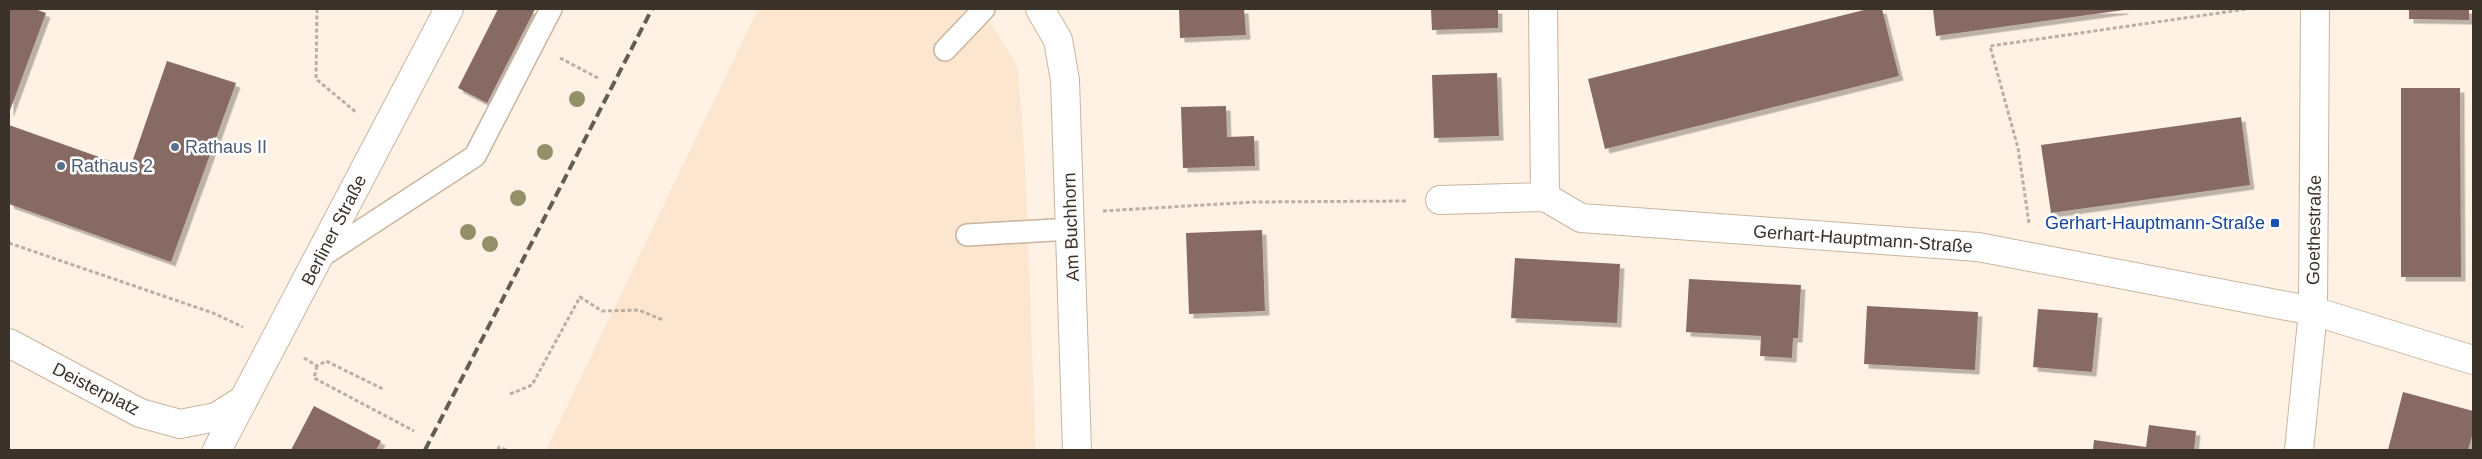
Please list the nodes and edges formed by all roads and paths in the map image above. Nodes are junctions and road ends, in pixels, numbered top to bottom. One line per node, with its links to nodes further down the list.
1 (318, 9): 12 (path)
2 (449, 9): 12 (street, Berliner Straße)
3 (551, 9): 9 (lane)
4 (984, 9): 10 (lane)
5 (1040, 9): 15 (street, Am Buchhorn)
6 (1543, 9): 13 (street)
7 (2248, 9): 19 (path)
8 (2315, 9): 20 (street, Goethestraße)
9 (533, 44): 11 (path); 18 (lane)
10 (945, 50)
11 (598, 78)
12 (383, 134): 18 (street, Berliner Straße)
13 (1546, 197): 14 (street); 19 (street, Gerhart-Hauptmann-Straße)
14 (1440, 200): 15 (path)
15 (1070, 221): 16 (lane); 34 (street, Am Buchhorn)
16 (967, 235)
17 (9, 243): 22 (path)
18 (319, 258): 22 (street, Berliner Straße)
19 (2035, 258): 20 (street, Gerhart-Hauptmann-Straße)
20 (2313, 310): 24 (street, Gerhart-Hauptmann-Straße); 35 (street, Goethestraße)
21 (663, 320): 28 (path)
22 (276, 342): 29 (street, Berliner Straße)
23 (9, 343): 29 (street, Deisterplatz)
24 (2473, 360)
25 (326, 361): 27 (path)
26 (317, 366): 30 (path)
27 (383, 389)
28 (510, 394)
29 (243, 400): 31 (street, Berliner Straße)
30 (414, 431)
31 (217, 450)
32 (498, 450): 33 (path)
33 (506, 450)
34 (1078, 450)
35 (2299, 450)

